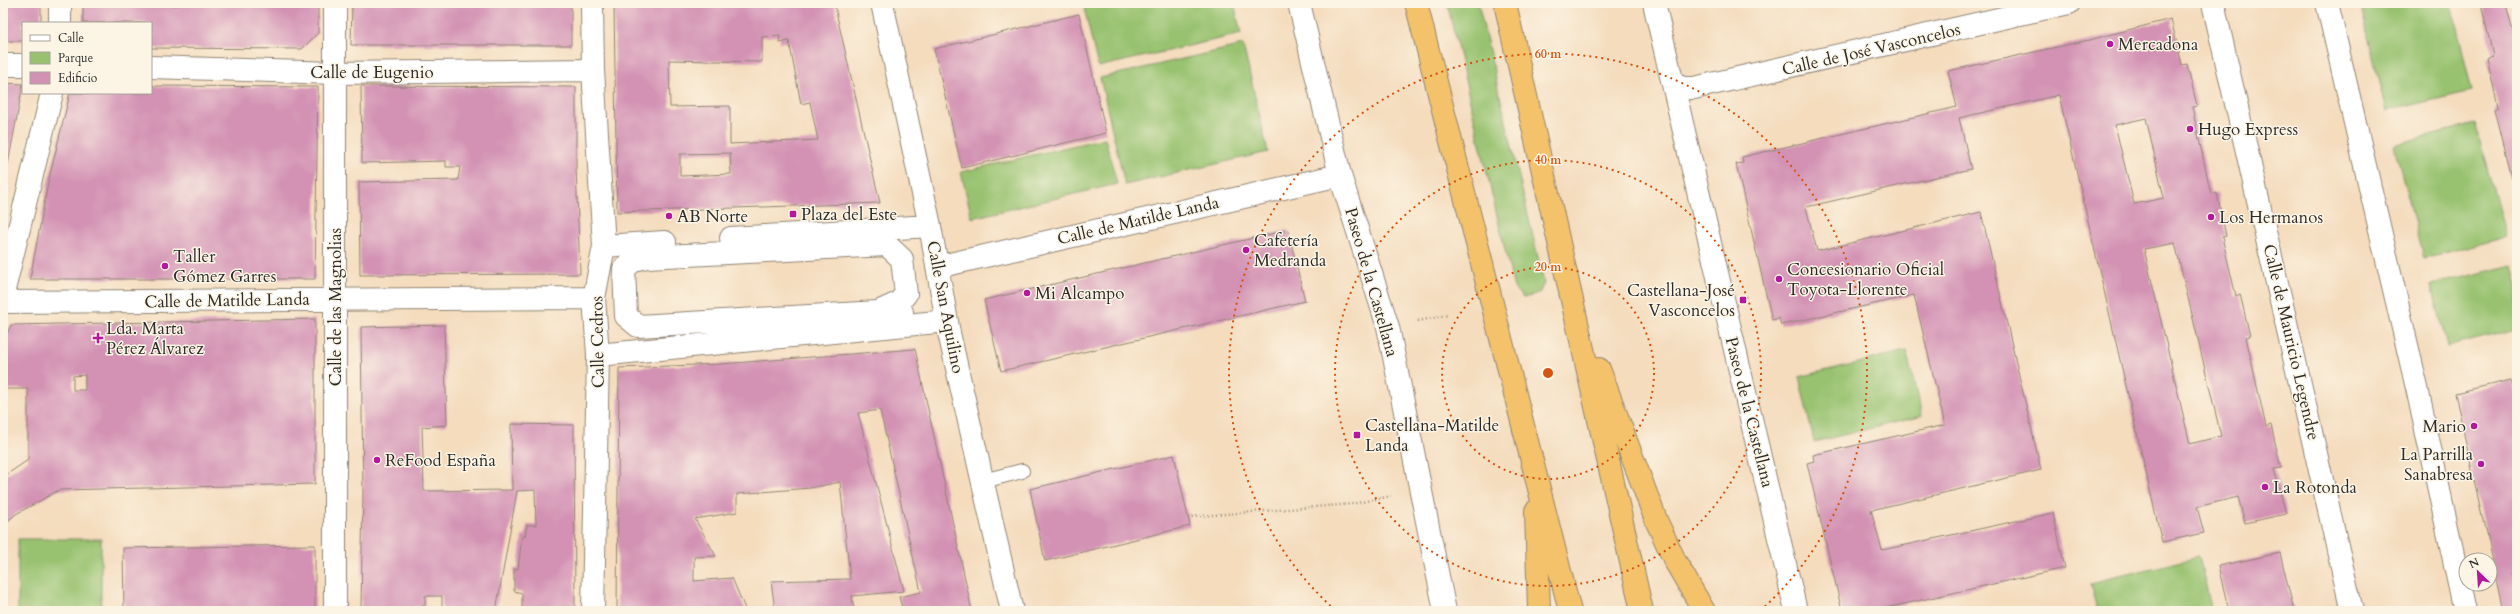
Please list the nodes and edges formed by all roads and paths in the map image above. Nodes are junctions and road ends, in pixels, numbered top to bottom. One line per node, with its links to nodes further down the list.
1 (60, 3): 12 (street)
2 (335, 3): 17 (street, Calle de las Magnolias)
3 (592, 3): 16 (street, Calle Cedros)
4 (882, 3): 21 (street, Calle San Aquilino)
5 (1299, 3): 20 (street, Paseo de la Castellana)
6 (1505, 3): 24 (highway)
7 (1654, 3): 18 (street, Paseo de la Castellana)
8 (2069, 3): 18 (street, Calle de José Vasconcelos)
9 (2213, 3): 46 (street, Calle de Mauricio Legendre)
10 (2327, 3): 47 (street)
11 (1419, 11): 32 (highway)
12 (60, 22)
13 (3, 65): 14 (street)
14 (22, 65)
15 (152, 67): 17 (street, Calle de Eugenio)
16 (593, 70): 17 (street, Calle de Eugenio); 22 (street, Calle Cedros)
17 (334, 72): 27 (street, Calle de las Magnolias)
18 (1673, 83): 45 (street, Paseo de la Castellana)
19 (52, 94): 25 (street)
20 (1340, 175): 23 (street, Calle de Matilde Landa); 35 (street, Paseo de la Castellana)
21 (930, 226): 22 (street); 23 (street, Calle San Aquilino)
22 (604, 246): 26 (street, Calle Cedros)
23 (937, 267): 29 (street, Calle San Aquilino)
24 (1571, 292): 43 (highway); 44 (highway)
25 (3, 294)
26 (594, 298): 27 (street, Calle de Matilde Landa); 31 (street, Calle Cedros)
27 (335, 299): 28 (street, Calle de Matilde Landa); 38 (street, Calle de las Magnolias)
28 (3, 302)
29 (946, 321): 31 (street); 34 (street, Calle San Aquilino)
30 (638, 332): 30 (street)
31 (598, 355): 39 (street, Calle Cedros)
32 (1534, 468): 41 (highway); 42 (highway)
33 (1022, 470): 34 (lane)
34 (983, 481): 40 (street, Calle San Aquilino)
35 (1421, 490): 36 (path); 37 (street, Paseo de la Castellana)
36 (1188, 518)
37 (1441, 610)
38 (335, 611)
39 (594, 611)
40 (1012, 611)
41 (1539, 611)
42 (1570, 611)
43 (1642, 611)
44 (1704, 611)
45 (1796, 611)
46 (2352, 611)
47 (2465, 611)

